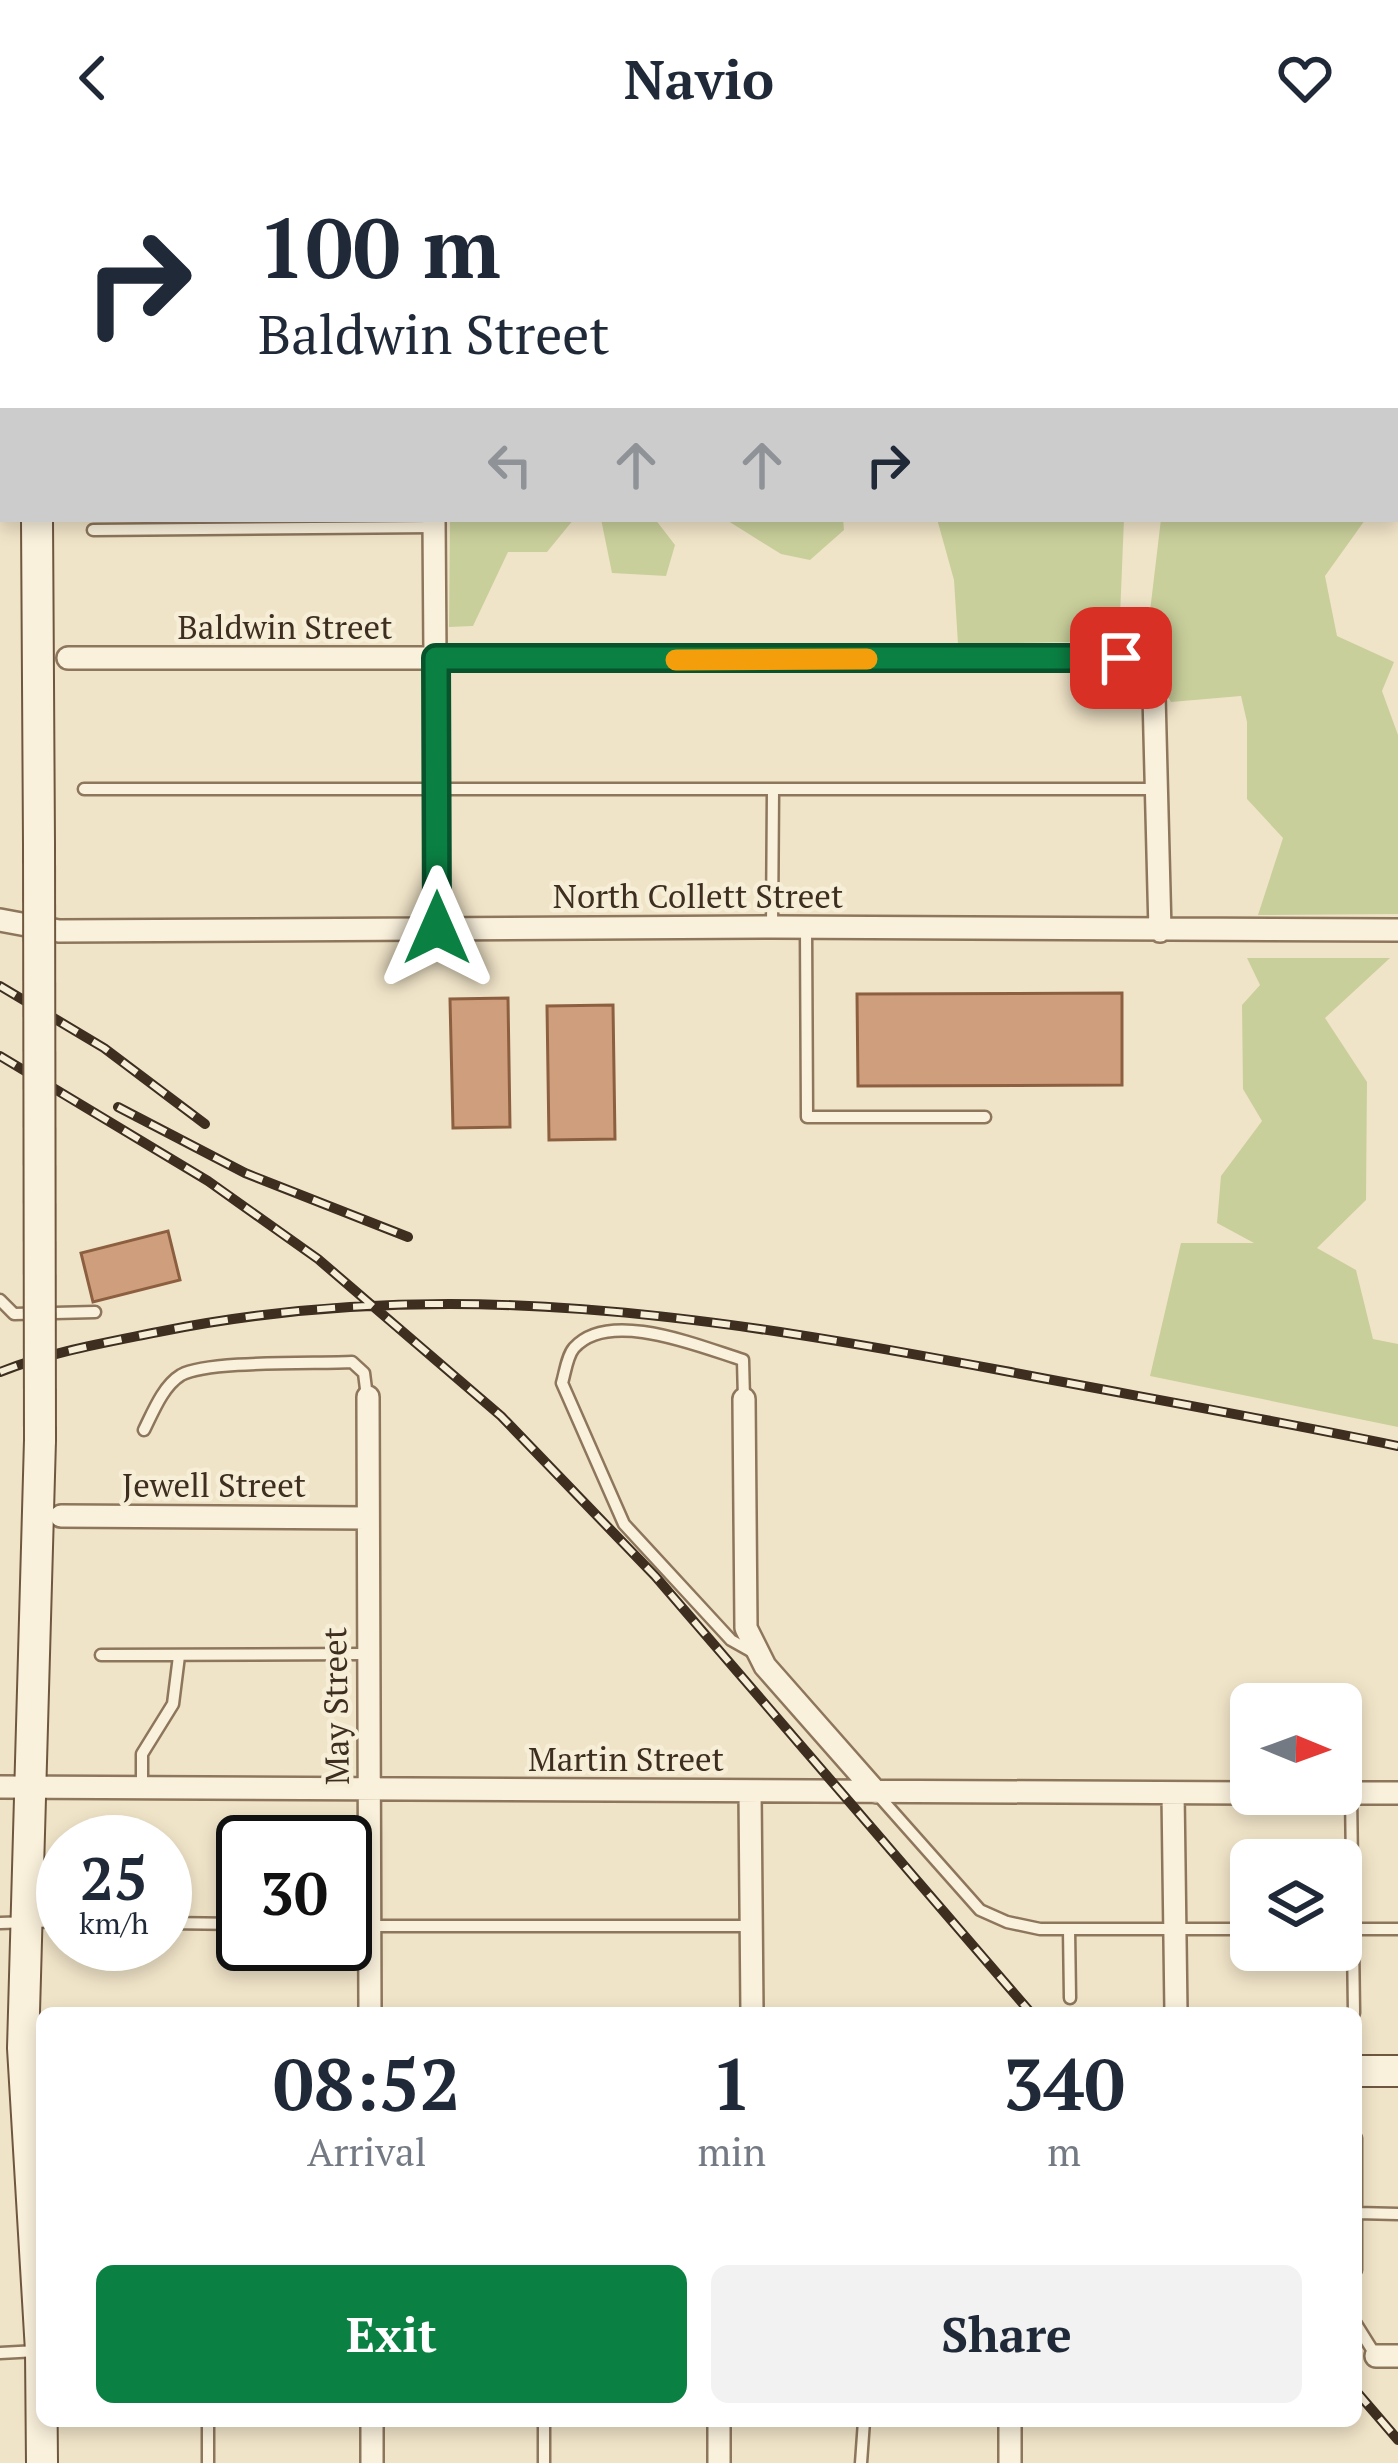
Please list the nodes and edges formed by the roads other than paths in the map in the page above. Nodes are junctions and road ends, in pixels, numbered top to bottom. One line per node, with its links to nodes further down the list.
1 (37, 522): 29 (street, bridge)
2 (434, 523): 3 (lane); 5 (street)
3 (93, 530)
4 (68, 658): 5 (street, Baldwin Street)
5 (436, 658): 7 (street); 8 (street, Baldwin Street)
6 (84, 789): 7 (lane)
7 (436, 789): 9 (lane); 12 (street)
8 (1157, 789): 9 (lane); 15 (street)
9 (772, 791): 11 (lane)
10 (0, 920): 12 (street, North Collett Street)
11 (772, 927): 12 (street, North Collett Street); 13 (street, North Collett Street)
12 (437, 928)
13 (806, 928): 15 (street, North Collett Street); 16 (lane)
14 (1398, 930): 15 (street, North Collett Street)
15 (1160, 932)
16 (986, 1117)
17 (0, 1300): 18 (lane)
18 (95, 1312)
19 (368, 1397): 21 (lane); 23 (street, May Street)
20 (744, 1399): 26 (street); 26 (lane)
21 (144, 1430)
22 (62, 1516): 23 (street, Jewell Street)
23 (367, 1518): 25 (street, May Street)
24 (101, 1654): 27 (lane)
25 (367, 1654): 27 (lane); 32 (street, May Street)
26 (759, 1655): 33 (street)
27 (178, 1656): 30 (lane)
28 (0, 1787): 29 (street, Martin Street)
29 (32, 1787): 30 (street, Martin Street); 39 (street)
30 (142, 1789): 32 (street, Martin Street)
31 (750, 1791): 32 (street, Martin Street); 33 (street, Martin Street); 41 (street)
32 (368, 1792): 38 (street, May Street)
33 (876, 1792): 36 (street, Martin Street); 42 (lane)
34 (1362, 1792): 35 (street)
35 (1398, 1792)
36 (1173, 1793): 37 (street, Martin Street); 46 (street)
37 (1230, 1793)
38 (368, 1815)
39 (13, 1923): 54 (street)
40 (372, 1926): 41 (lane)
41 (751, 1926): 51 (street)
42 (1069, 1928): 46 (lane); 49 (lane)
43 (1230, 1929): 46 (lane)
44 (1362, 1929): 45 (lane)
45 (1398, 1929)
46 (1175, 1930): 52 (street)
47 (370, 1971): 50 (street, May Street)
48 (1350, 1971): 53 (lane)
49 (1070, 1998)
50 (370, 2007)
51 (752, 2007)
52 (1176, 2007)
53 (1354, 2007)
54 (22, 2048): 59 (street)
55 (1362, 2071): 56 (street)
56 (1398, 2071)
57 (1362, 2213): 58 (lane)
58 (1398, 2214)
59 (36, 2220)
60 (1362, 2330): 63 (lane)
61 (36, 2351): 62 (lane)
62 (0, 2353)
63 (1387, 2356)
64 (41, 2427): 71 (street)
65 (208, 2427): 72 (lane)
66 (372, 2427): 73 (street)
67 (544, 2427): 74 (lane)
68 (719, 2427): 75 (street)
69 (864, 2427): 76 (lane)
70 (1010, 2427): 77 (street)
71 (42, 2463)
72 (208, 2463)
73 (372, 2463)
74 (544, 2463)
75 (719, 2463)
76 (861, 2463)
77 (1010, 2463)

